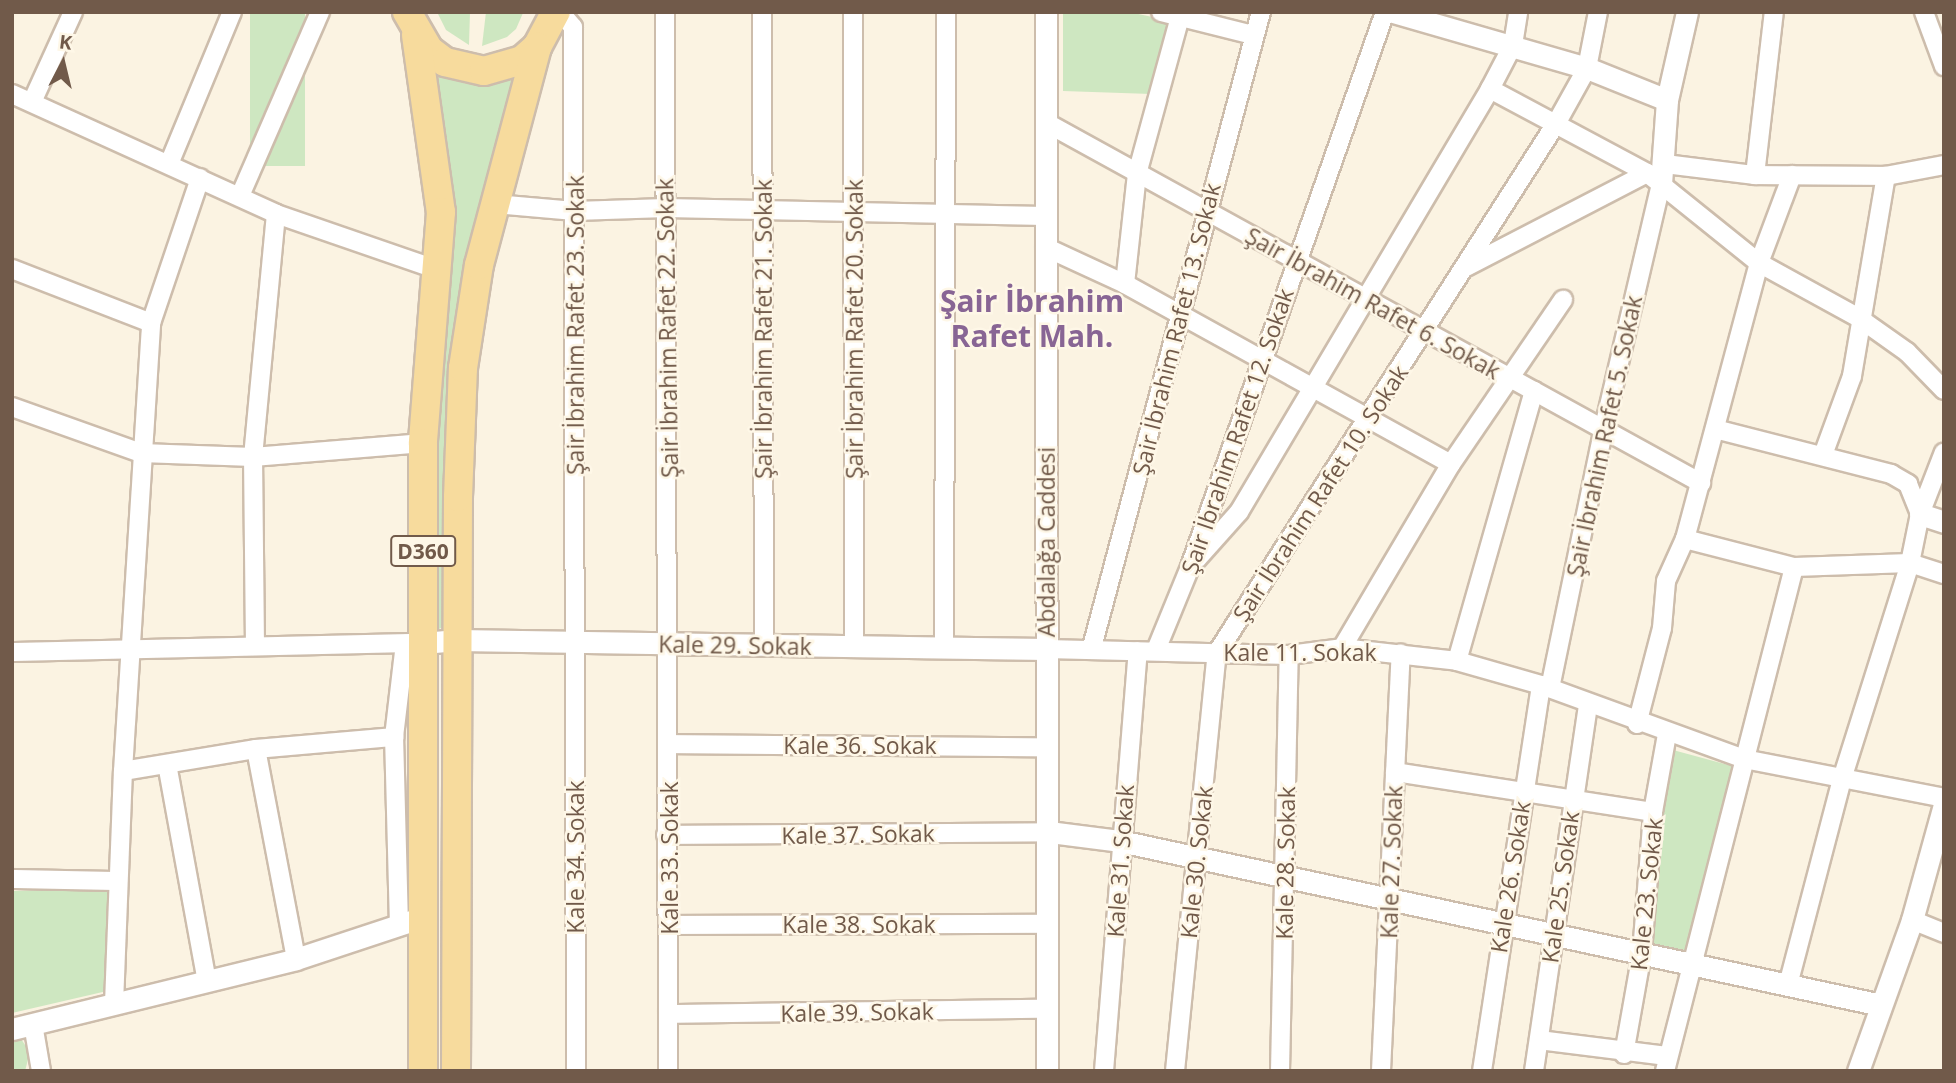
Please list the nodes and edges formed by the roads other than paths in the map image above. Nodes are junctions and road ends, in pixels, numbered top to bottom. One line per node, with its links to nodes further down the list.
1 (73, 12): 30 (street)
2 (232, 12): 33 (street)
3 (320, 12): 41 (street)
4 (558, 12): 24 (main road); 45 (street, Şair İbrahim Rafet 23. Sokak)
5 (665, 12): 43 (street, Şair İbrahim Rafet 22. Sokak)
6 (762, 12): 44 (street, Şair İbrahim Rafet 21. Sokak)
7 (853, 12): 47 (street, Şair İbrahim Rafet 20. Sokak)
8 (946, 12): 48 (street)
9 (1046, 12): 31 (street, Abdalağa Caddesi)
10 (1161, 12): 19 (street)
11 (1261, 12): 22 (street, Şair İbrahim Rafet 13. Sokak)
12 (1385, 12): 52 (street, Şair İbrahim Rafet 12. Sokak)
13 (1392, 12): 20 (street)
14 (1518, 12): 23 (street)
15 (1598, 12): 26 (street, Şair İbrahim Rafet 10. Sokak)
16 (1687, 12): 29 (street)
17 (1774, 12): 37 (street)
18 (1924, 12): 25 (street)
19 (1180, 17): 22 (street); 36 (street)
20 (1434, 17): 23 (street)
21 (412, 23): 24 (main road); 56 (main road, D360)
22 (1253, 35): 46 (street, Şair İbrahim Rafet 13. Sokak)
23 (1513, 45): 26 (street); 27 (street)
24 (537, 47): 42 (main road, D360)
25 (1944, 66)
26 (1587, 68): 29 (street); 32 (street, Şair İbrahim Rafet 10. Sokak)
27 (1490, 89): 32 (street); 59 (street)
28 (12, 94): 30 (street)
29 (1667, 100): 35 (street)
30 (32, 102): 33 (street)
31 (1045, 122): 36 (street, Şair İbrahim Rafet 6. Sokak); 50 (street, Abdalağa Caddesi)
32 (1557, 122): 35 (street); 54 (street, Şair İbrahim Rafet 10. Sokak)
33 (169, 164): 40 (street)
34 (1944, 165): 39 (street)
35 (1658, 173): 37 (street); 53 (street); 54 (street); 71 (street, Şair İbrahim Rafet 5. Sokak)
36 (1137, 174): 46 (street, Şair İbrahim Rafet 6. Sokak); 57 (street)
37 (1755, 175): 38 (street)
38 (1793, 175): 39 (street); 53 (street)
39 (1886, 176): 61 (street)
40 (200, 178): 41 (street); 62 (street)
41 (240, 196): 49 (street)
42 (495, 204): 45 (street); 87 (main road, D360)
43 (666, 208): 44 (street); 45 (street); 90 (street, Şair İbrahim Rafet 22. Sokak)
44 (762, 210): 47 (street); 93 (street, Şair İbrahim Rafet 21. Sokak)
45 (575, 211): 89 (street, Şair İbrahim Rafet 23. Sokak)
46 (1206, 211): 52 (street, Şair İbrahim Rafet 6. Sokak); 60 (street, Şair İbrahim Rafet 13. Sokak)
47 (855, 212): 48 (street); 95 (street, Şair İbrahim Rafet 20. Sokak)
48 (943, 213): 50 (street); 94 (street)
49 (276, 214): 56 (street); 77 (street)
50 (1045, 216): 51 (street, Abdalağa Caddesi)
51 (1045, 247): 57 (street); 98 (street, Abdalağa Caddesi)
52 (1297, 262): 59 (street, Şair İbrahim Rafet 6. Sokak); 64 (street, Şair İbrahim Rafet 12. Sokak)
53 (1759, 263): 61 (street); 72 (street)
54 (1463, 268): 63 (street, Şair İbrahim Rafet 10. Sokak)
55 (12, 269): 62 (street)
56 (439, 270): 73 (main road, D360)
57 (1125, 284): 60 (street)
58 (1563, 300): 65 (street)
59 (1364, 301): 63 (street, Şair İbrahim Rafet 6. Sokak); 66 (street)
60 (1182, 315): 64 (street); 96 (street, Şair İbrahim Rafet 13. Sokak)
61 (1859, 318): 67 (street); 76 (street)
62 (151, 323): 75 (street)
63 (1422, 333): 65 (street, Şair İbrahim Rafet 6. Sokak); 70 (street, Şair İbrahim Rafet 10. Sokak)
64 (1262, 359): 66 (street); 84 (street, Şair İbrahim Rafet 12. Sokak)
65 (1510, 379): 68 (street, Şair İbrahim Rafet 6. Sokak); 78 (street)
66 (1312, 384): 70 (street); 84 (street)
67 (1944, 390)
68 (1534, 391): 71 (street, Şair İbrahim Rafet 6. Sokak); 104 (street)
69 (12, 407): 75 (street)
70 (1370, 416): 78 (street); 101 (street, Şair İbrahim Rafet 10. Sokak)
71 (1604, 427): 79 (street, Şair İbrahim Rafet 6. Sokak); 105 (street, Şair İbrahim Rafet 5. Sokak)
72 (1715, 429): 76 (street); 79 (street)
73 (423, 443): 77 (street); 88 (main road, D360)
74 (1944, 452): 80 (street)
75 (141, 453): 77 (street); 91 (street)
76 (1823, 456): 80 (street)
77 (253, 457): 92 (street)
78 (1451, 464): 97 (street)
79 (1701, 483): 82 (street)
80 (1920, 514): 81 (street); 83 (street)
81 (1944, 522)
82 (1685, 539): 85 (street); 107 (street)
83 (1910, 563): 85 (street); 86 (street); 117 (street)
84 (1190, 567): 99 (street, Şair İbrahim Rafet 12. Sokak)
85 (1794, 568): 113 (street)
86 (1944, 573)
87 (457, 640): 88 (street, Kale 29. Sokak); 89 (street, Kale 29. Sokak); 153 (main road, D360)
88 (414, 643): 92 (street); 109 (street); 132 (main road, D360)
89 (574, 643): 90 (street, Kale 29. Sokak); 154 (street, Kale 34. Sokak)
90 (670, 645): 93 (street, Kale 29. Sokak); 110 (street, Kale 33. Sokak)
91 (131, 646): 92 (street); 100 (street); 115 (street)
92 (255, 646)
93 (764, 646): 95 (street, Kale 29. Sokak)
94 (944, 646): 95 (street, Kale 29. Sokak); 98 (street, Kale 29. Sokak)
95 (854, 647)
96 (1092, 647): 98 (street, Kale 11. Sokak); 99 (street, Kale 11. Sokak)
97 (1342, 648): 102 (street, Kale 11. Sokak); 103 (street, Kale 11. Sokak)
98 (1046, 649): 111 (street, Abdalağa Caddesi)
99 (1147, 651): 101 (street, Kale 11. Sokak); 125 (street, Kale 31. Sokak)
100 (12, 652)
101 (1217, 653): 103 (street, Kale 11. Sokak); 126 (street, Kale 30. Sokak)
102 (1401, 653): 104 (street, Kale 11. Sokak); 116 (street, Kale 27. Sokak)
103 (1289, 655): 127 (street, Kale 28. Sokak)
104 (1457, 661): 105 (street, Kale 11. Sokak)
105 (1545, 687): 106 (street, Kale 11. Sokak); 118 (street, Kale 26. Sokak)
106 (1588, 704): 107 (street, Kale 11. Sokak); 120 (street, Kale 25. Sokak)
107 (1637, 724): 108 (street, Kale 11. Sokak)
108 (1667, 734): 113 (street, Kale 11. Sokak); 122 (street, Kale 23. Sokak)
109 (394, 737): 112 (street); 132 (street)
110 (670, 744): 111 (street, Kale 36. Sokak); 124 (street, Kale 33. Sokak)
111 (1049, 747): 123 (street, Abdalağa Caddesi)
112 (256, 749): 114 (street); 139 (street)
113 (1744, 759): 117 (street, Kale 11. Sokak); 140 (street)
114 (167, 764): 115 (street); 141 (street)
115 (123, 771): 129 (street)
116 (1395, 772): 118 (street); 130 (street, Kale 27. Sokak)
117 (1842, 779): 119 (street, Kale 11. Sokak); 142 (street)
118 (1524, 792): 120 (street); 135 (street, Kale 26. Sokak)
119 (1944, 798)
120 (1573, 801): 122 (street); 137 (street, Kale 25. Sokak)
121 (1944, 805): 131 (street)
122 (1653, 812): 138 (street, Kale 23. Sokak)
123 (1049, 832): 124 (street, Kale 37. Sokak); 125 (street); 133 (street, Abdalağa Caddesi)
124 (666, 835): 134 (street, Kale 33. Sokak)
125 (1120, 841): 126 (street); 157 (street, Kale 31. Sokak)
126 (1196, 857): 127 (street); 158 (street, Kale 30. Sokak)
127 (1285, 878): 130 (street); 159 (street, Kale 28. Sokak)
128 (12, 880): 129 (street)
129 (118, 881): 143 (street)
130 (1389, 901): 135 (street); 160 (street, Kale 27. Sokak)
131 (1912, 920): 136 (street); 144 (street)
132 (411, 921): 139 (street); 152 (main road, D360)
133 (1048, 924): 134 (street, Kale 38. Sokak); 145 (street, Abdalağa Caddesi)
134 (670, 925): 146 (street, Kale 33. Sokak)
135 (1501, 925): 137 (street); 161 (street, Kale 26. Sokak)
136 (1944, 933)
137 (1553, 934): 138 (street); 148 (street, Kale 25. Sokak)
138 (1642, 953): 140 (street); 149 (street, Kale 23. Sokak)
139 (296, 960): 141 (street)
140 (1692, 964): 142 (street); 150 (street)
141 (207, 982): 143 (street)
142 (1788, 985): 144 (street)
143 (114, 1004): 147 (street)
144 (1881, 1005): 163 (street)
145 (1047, 1009): 146 (street, Kale 39. Sokak); 156 (street, Abdalağa Caddesi)
146 (668, 1014): 155 (street, Kale 33. Sokak)
147 (23, 1026): 151 (street)
148 (1539, 1040): 149 (street); 162 (street, Kale 25. Sokak)
149 (1624, 1054): 150 (street)
150 (1666, 1063)
151 (41, 1071)
152 (423, 1071)
153 (456, 1071)
154 (576, 1071)
155 (668, 1071)
156 (1046, 1071)
157 (1104, 1071)
158 (1175, 1071)
159 (1280, 1071)
160 (1381, 1071)
161 (1482, 1071)
162 (1534, 1071)
163 (1858, 1071)

